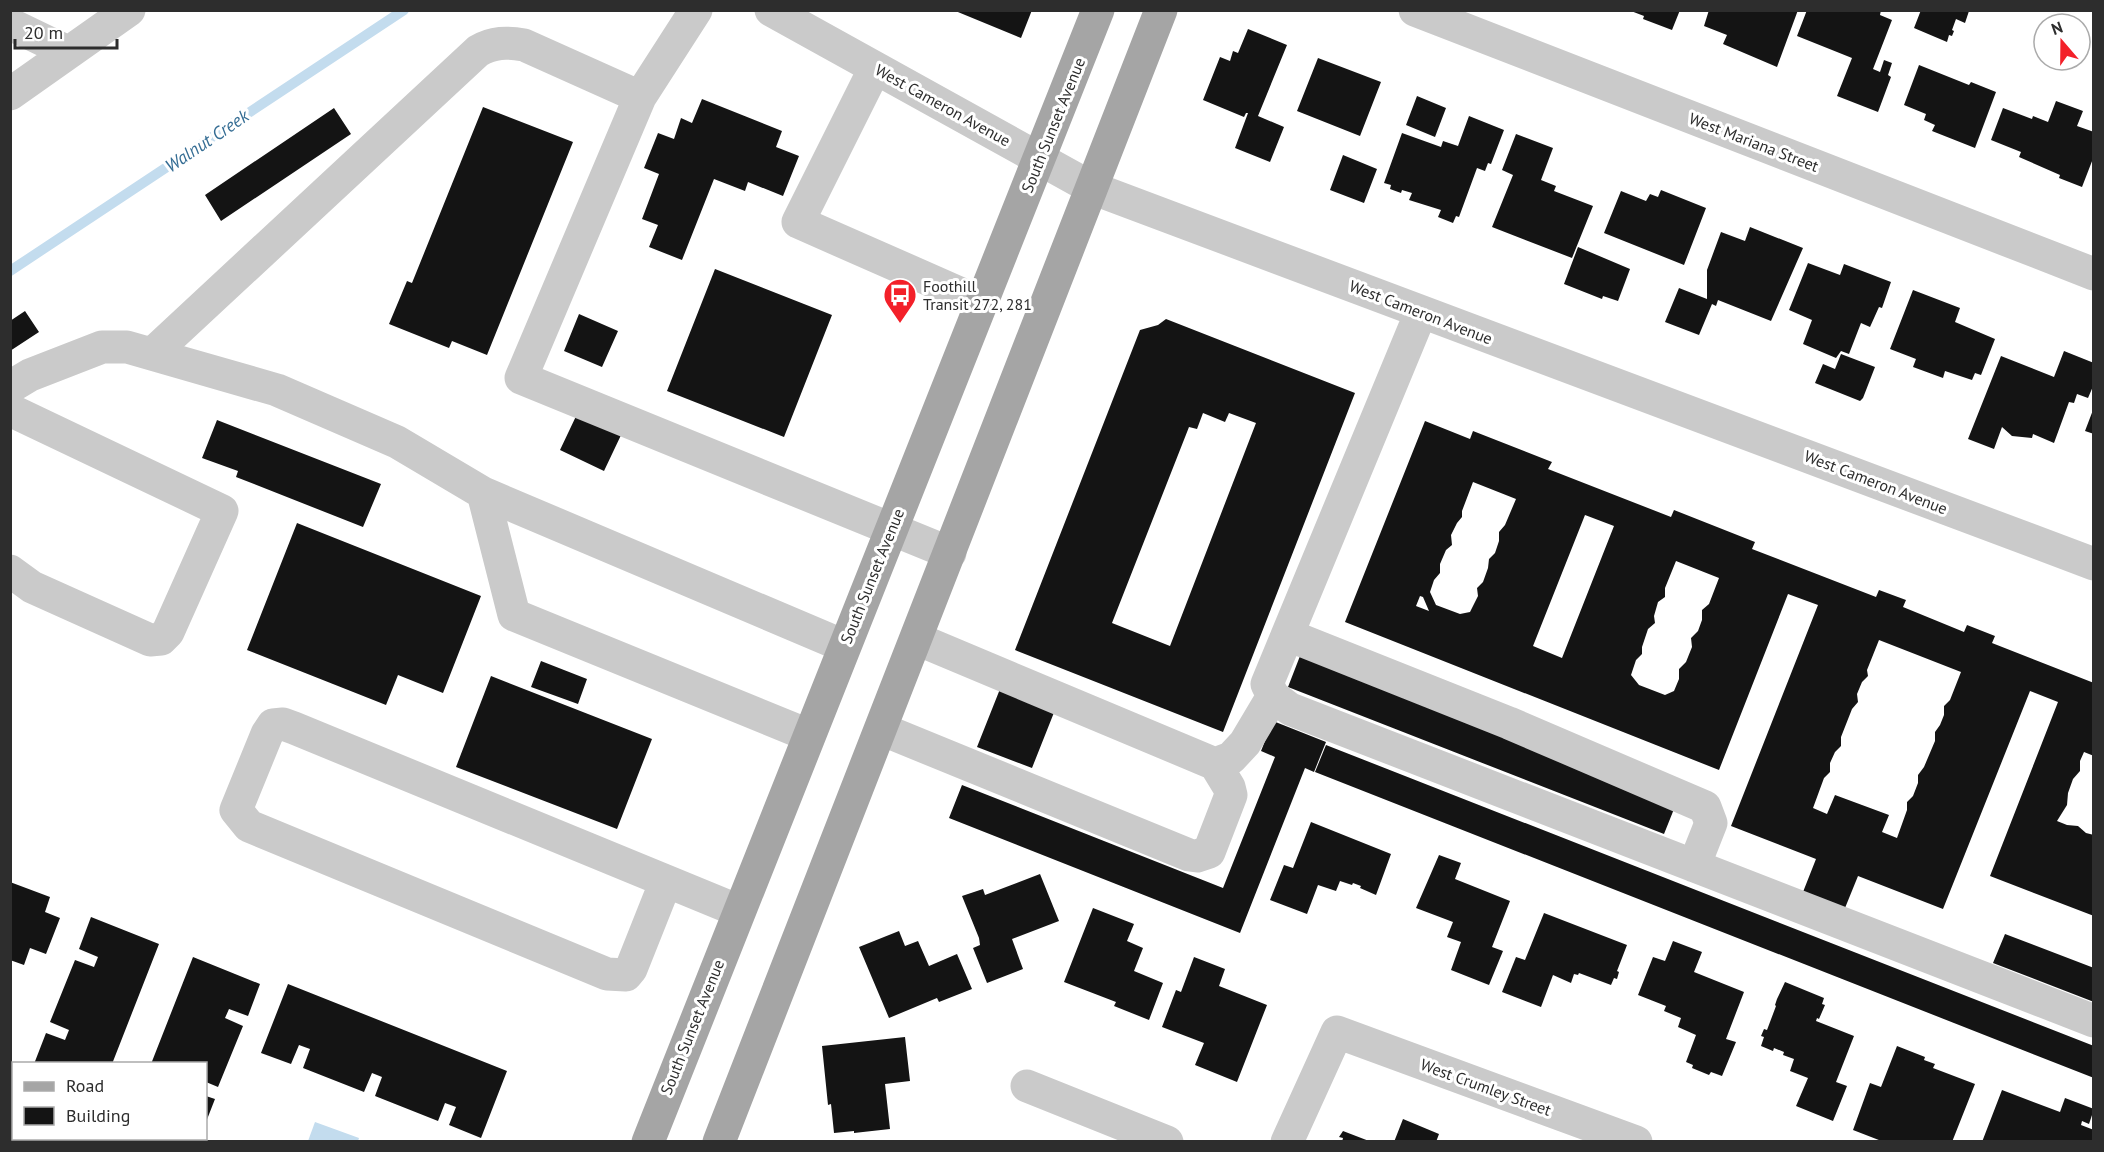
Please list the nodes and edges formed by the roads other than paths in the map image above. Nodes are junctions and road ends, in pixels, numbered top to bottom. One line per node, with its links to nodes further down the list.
1 (129, 10): 8 (street)
2 (696, 10): 11 (street)
3 (771, 10): 9 (street, West Cameron Avenue)
4 (1098, 10): 12 (main road, South Sunset Avenue)
5 (1161, 10): 13 (main road)
6 (1415, 10): 14 (street, West Mariana Street)
7 (10, 24): 8 (street)
8 (68, 52): 10 (street)
9 (875, 68): 12 (street, West Cameron Avenue); 15 (street)
10 (10, 94)
11 (640, 97): 17 (street); 21 (street)
12 (1039, 159): 13 (street, West Cameron Avenue); 15 (main road, South Sunset Avenue)
13 (1092, 188): 16 (street, West Cameron Avenue); 22 (main road)
14 (2094, 274)
15 (982, 303): 21 (main road, South Sunset Avenue)
16 (1421, 312): 23 (street, West Cameron Avenue); 25 (street)
17 (152, 354): 18 (street); 20 (street)
18 (10, 387)
19 (10, 410): 24 (street)
20 (483, 494): 27 (street); 30 (street)
21 (891, 528): 22 (street); 27 (main road, South Sunset Avenue)
22 (950, 553): 26 (main road)
23 (2094, 564)
24 (10, 571)
25 (1288, 634): 28 (street); 32 (street)
26 (917, 639): 29 (main road); 31 (street)
27 (844, 646): 30 (main road, South Sunset Avenue)
28 (1273, 696): 31 (street); 32 (street)
29 (881, 729): 31 (street); 38 (main road)
30 (808, 735): 34 (main road, South Sunset Avenue)
31 (1215, 764)
32 (1694, 866): 35 (street)
33 (666, 881): 33 (street); 34 (street)
34 (739, 911): 37 (main road, South Sunset Avenue)
35 (2094, 1021)
36 (1027, 1086): 39 (street)
37 (648, 1142)
38 (719, 1142)
39 (1167, 1142)
40 (1287, 1142): 41 (street, West Crumley Street)
41 (1636, 1142)

